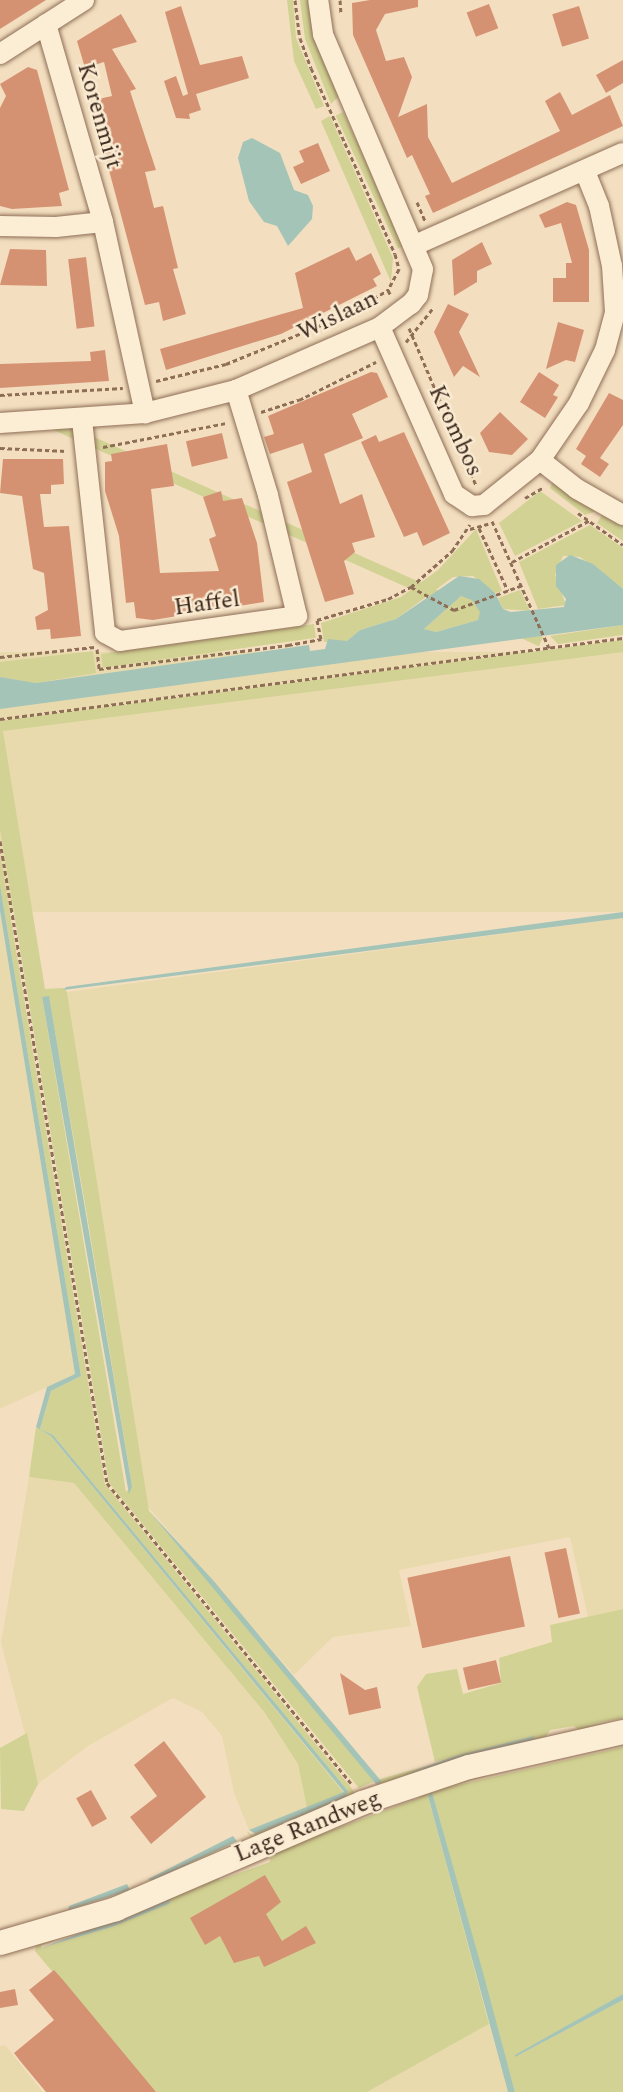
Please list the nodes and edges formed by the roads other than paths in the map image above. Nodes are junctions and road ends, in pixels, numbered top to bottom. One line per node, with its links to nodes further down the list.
1 (84, 0): 3 (street)
2 (318, 0): 9 (street, Wislaan)
3 (46, 24): 4 (street); 7 (street, Korenmijt)
4 (0, 54)
5 (623, 153): 6 (street)
6 (586, 173): 9 (street); 10 (street, Krombos)
7 (103, 222): 8 (street); 13 (street, Korenmijt)
8 (0, 225)
9 (424, 242): 11 (street, Wislaan)
10 (619, 312): 16 (street, Krombos)
11 (380, 327): 12 (street, Wislaan); 16 (street, Krombos)
12 (236, 390): 13 (street, Wislaan); 14 (street, Haffel)
13 (145, 413): 14 (street, Wislaan)
14 (82, 420): 15 (street, Wislaan)
15 (0, 423)
16 (540, 460): 17 (street)
17 (623, 514)
18 (623, 1732): 19 (street, Lage Randweg)
19 (0, 1943)

